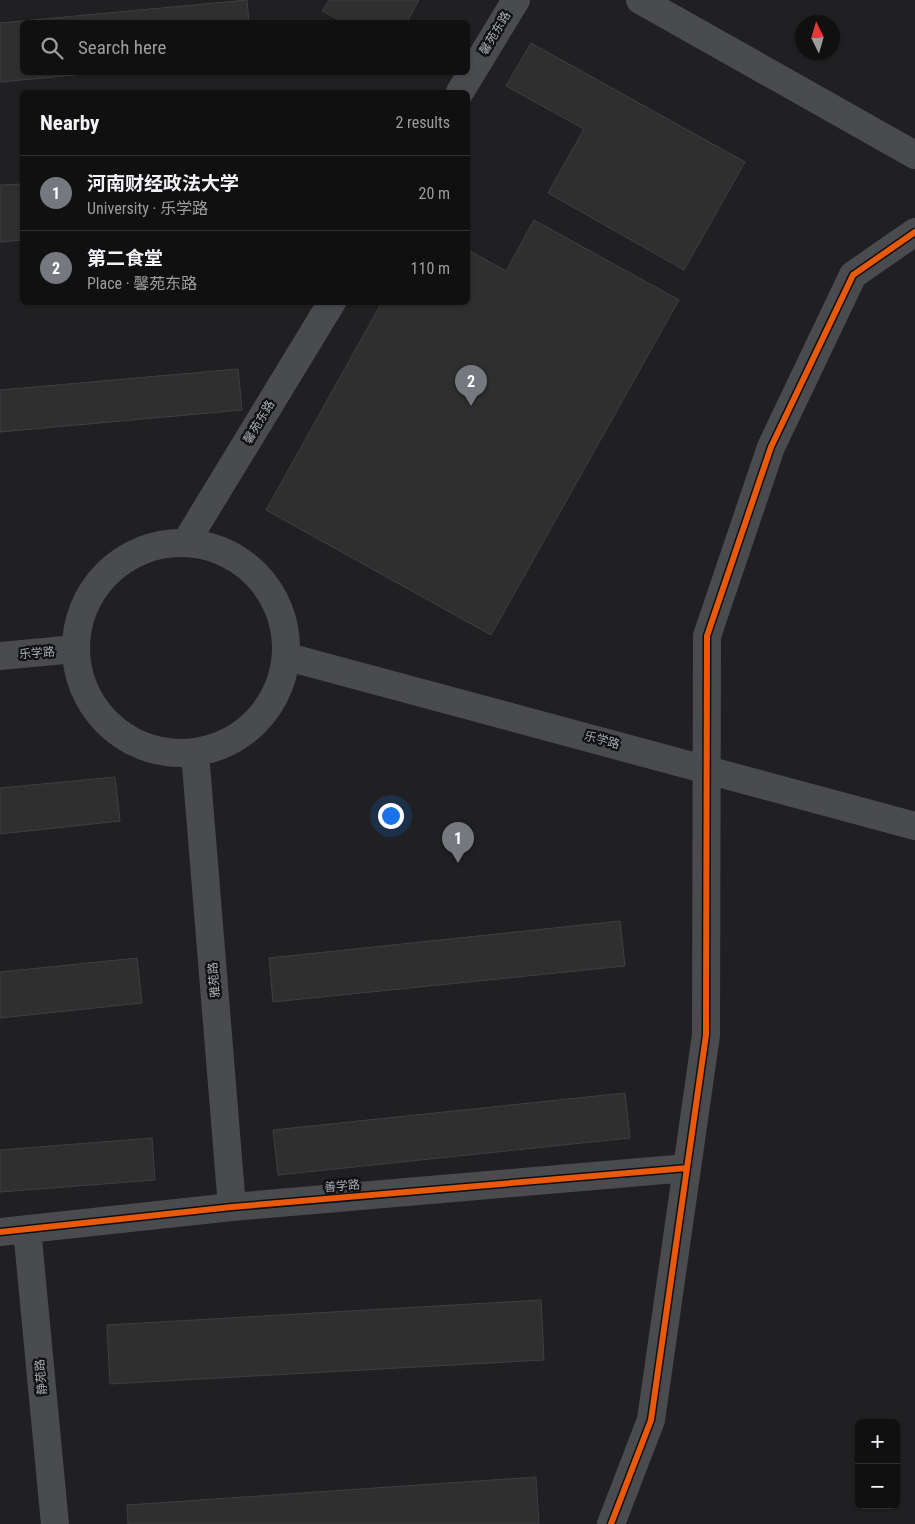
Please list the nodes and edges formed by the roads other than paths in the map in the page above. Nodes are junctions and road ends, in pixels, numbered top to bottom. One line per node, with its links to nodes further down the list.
1 (516, 0): 3 (street, 馨苑东路)
2 (640, 0): 4 (street)
3 (461, 90)
4 (915, 154)
5 (915, 232): 12 (street)
6 (330, 305): 7 (street, 馨苑东路)
7 (186, 542): 8 (street); 10 (street)
8 (75, 649): 9 (street, 乐学路); 11 (street)
9 (0, 656)
10 (288, 657): 11 (street); 12 (street, 乐学路)
11 (195, 753): 15 (street, 雅苑路)
12 (707, 768): 13 (street, 乐学路); 14 (street)
13 (915, 826)
14 (687, 1168): 15 (street, 善学路); 19 (street)
15 (232, 1207): 16 (street, 善学路)
16 (27, 1229): 17 (street, 善学路); 18 (street, 静苑路)
17 (0, 1232)
18 (55, 1524)
19 (611, 1524)

